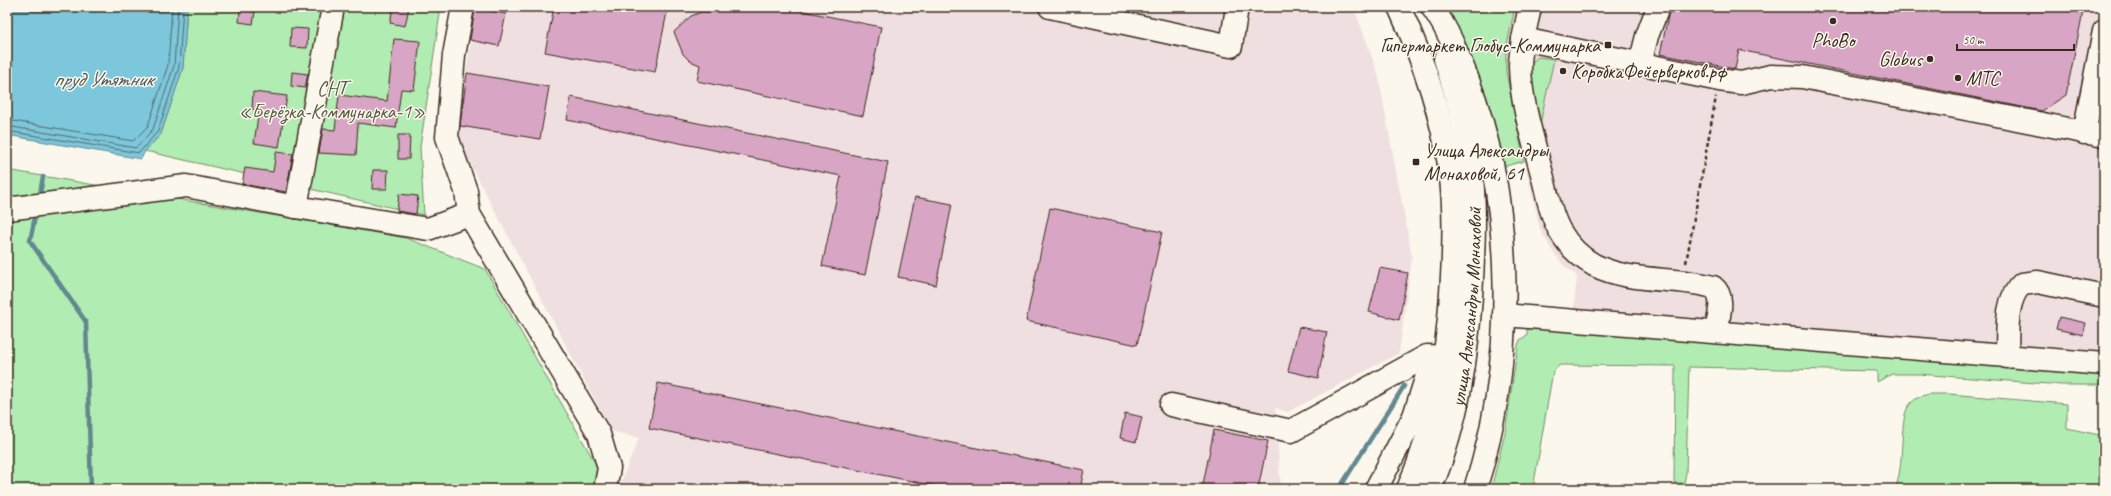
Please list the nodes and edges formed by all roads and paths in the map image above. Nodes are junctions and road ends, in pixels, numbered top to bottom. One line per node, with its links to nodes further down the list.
1 (332, 7): 15 (main road)
2 (463, 7): 17 (main road)
3 (1050, 7): 4 (main road)
4 (1237, 7)
5 (1399, 7): 22 (main road, улица Александры Монаховой)
6 (1424, 7): 29 (main road, улица Александры Монаховой)
7 (1432, 7): 20 (main road)
8 (1530, 7): 11 (main road)
9 (1658, 7): 12 (main road)
10 (2104, 31): 14 (main road)
11 (1523, 39): 12 (main road); 21 (main road)
12 (1640, 64): 14 (main road)
13 (1717, 90): 18 (path)
14 (2094, 134)
15 (296, 207): 16 (main road); 17 (main road)
16 (7, 209)
17 (469, 214): 26 (main road)
18 (1686, 268)
19 (2104, 296): 23 (main road)
20 (1504, 315): 21 (main road); 30 (main road)
21 (1716, 332): 23 (main road)
22 (1439, 357): 25 (main road); 27 (main road); 28 (main road, улица Александры Монаховой)
23 (2007, 357): 24 (main road)
24 (2104, 364)
25 (1171, 405)
26 (605, 489)
27 (1376, 489)
28 (1408, 489)
29 (1430, 489)
30 (1475, 489)

